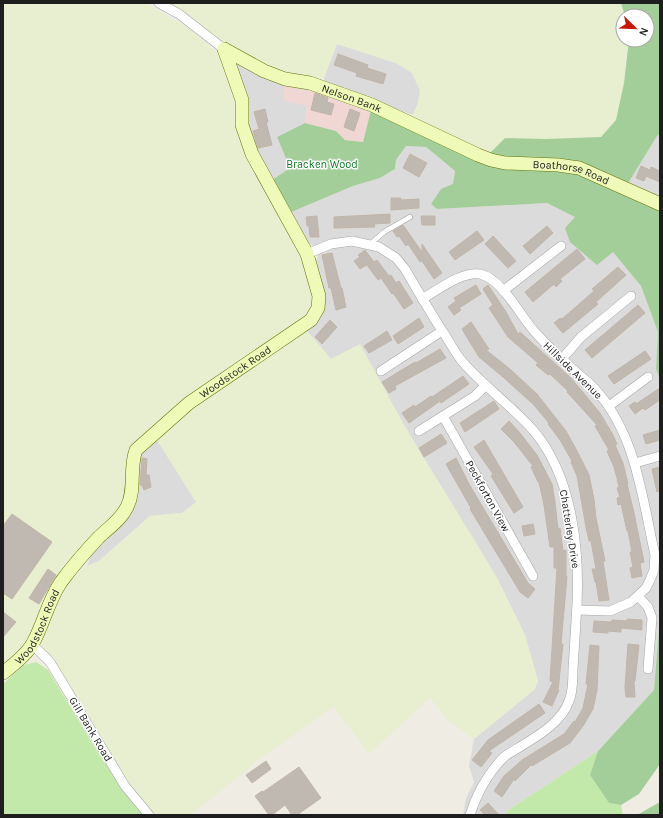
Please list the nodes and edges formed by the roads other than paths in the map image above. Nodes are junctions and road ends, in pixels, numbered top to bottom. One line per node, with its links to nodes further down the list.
1 (159, 3): 2 (street)
2 (224, 49): 3 (street, Nelson Bank); 8 (street, Woodstock Road)
3 (478, 155): 4 (street, Boathorse Road)
4 (660, 204)
5 (410, 217): 6 (lane)
6 (369, 245): 8 (street, Chatterley Drive); 11 (street, Chatterley Drive)
7 (561, 246): 9 (street)
8 (307, 254): 27 (street, Woodstock Road)
9 (504, 291): 11 (street, Hillside Avenue); 13 (street, Hillside Avenue)
10 (624, 297): 13 (street)
11 (422, 298): 12 (street, Chatterley Drive)
12 (442, 331): 14 (street); 16 (street, Chatterley Drive)
13 (562, 358): 17 (street, Hillside Avenue)
14 (381, 371)
15 (648, 377): 17 (street)
16 (485, 386): 18 (street); 26 (street, Chatterley Drive)
17 (609, 406): 21 (street, Hillside Avenue)
18 (443, 416): 19 (street); 24 (street, Peckforton View)
19 (419, 431)
20 (660, 456): 21 (street)
21 (635, 463): 23 (street, Hillside Avenue)
22 (660, 534): 23 (street)
23 (650, 536): 25 (street, Hillside Avenue)
24 (533, 576)
25 (638, 596): 26 (street, Hillside Avenue); 28 (street)
26 (577, 610): 31 (street, Chatterley Drive)
27 (33, 645): 29 (street, Woodstock Road); 30 (street, Gill Bank Road)
28 (648, 669)
29 (7, 670)
30 (149, 815)
31 (470, 815)

